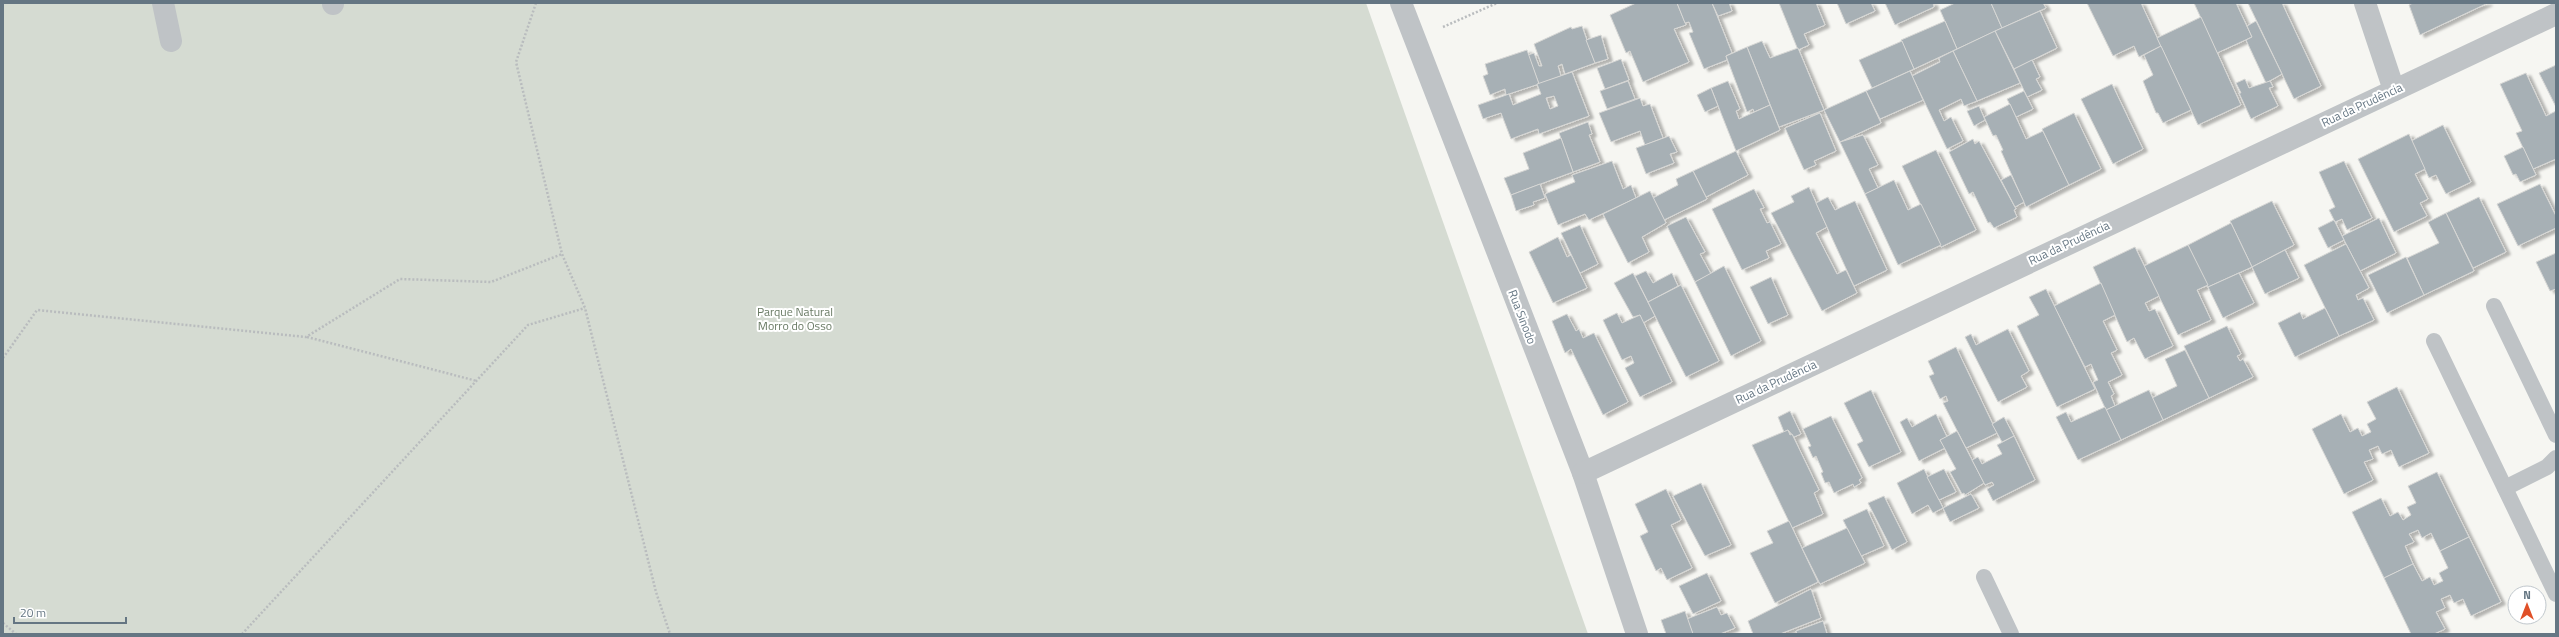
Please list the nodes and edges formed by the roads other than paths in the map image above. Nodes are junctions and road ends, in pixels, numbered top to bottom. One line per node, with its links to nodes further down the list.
1 (163, 3): 5 (street)
2 (1401, 3): 11 (street, Rua Sinodo)
3 (2365, 3): 6 (street)
4 (2556, 14): 6 (street, Rua da Prudência)
5 (171, 41)
6 (2394, 90): 11 (street, Rua da Prudência)
7 (2494, 306): 9 (lane)
8 (2434, 341): 12 (lane)
9 (2556, 435)
10 (2556, 458): 12 (lane)
11 (1583, 473): 15 (street, Rua Sinodo)
12 (2505, 488): 14 (lane)
13 (1984, 577): 16 (lane)
14 (2556, 594)
15 (1637, 634)
16 (2011, 634)

